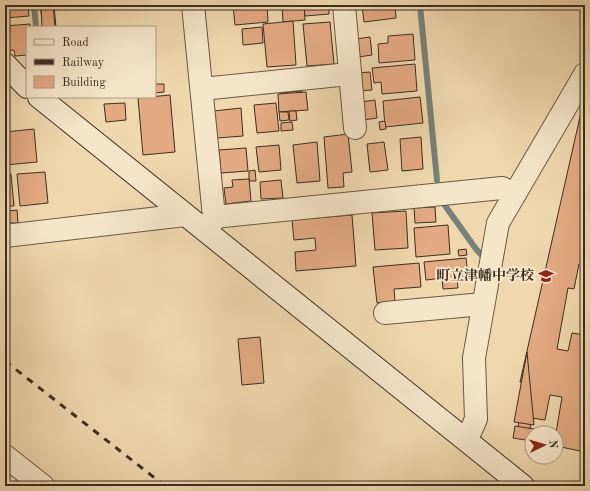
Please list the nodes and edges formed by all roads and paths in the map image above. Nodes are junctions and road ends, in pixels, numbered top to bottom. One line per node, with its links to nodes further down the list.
1 (193, 5): 7 (street)
2 (344, 5): 4 (street)
3 (5, 64): 6 (street)
4 (349, 74): 7 (street); 9 (street)
5 (585, 74): 10 (street)
6 (26, 86)
7 (202, 89): 12 (street)
8 (40, 98): 11 (street)
9 (355, 128)
10 (515, 194): 12 (street); 14 (street)
11 (185, 215): 12 (street); 13 (street)
12 (211, 225): 16 (street)
13 (5, 236)
14 (483, 304): 15 (street); 16 (street)
15 (385, 313)
16 (467, 439): 19 (street)
17 (5, 456): 18 (street)
18 (43, 486)
19 (524, 486)

